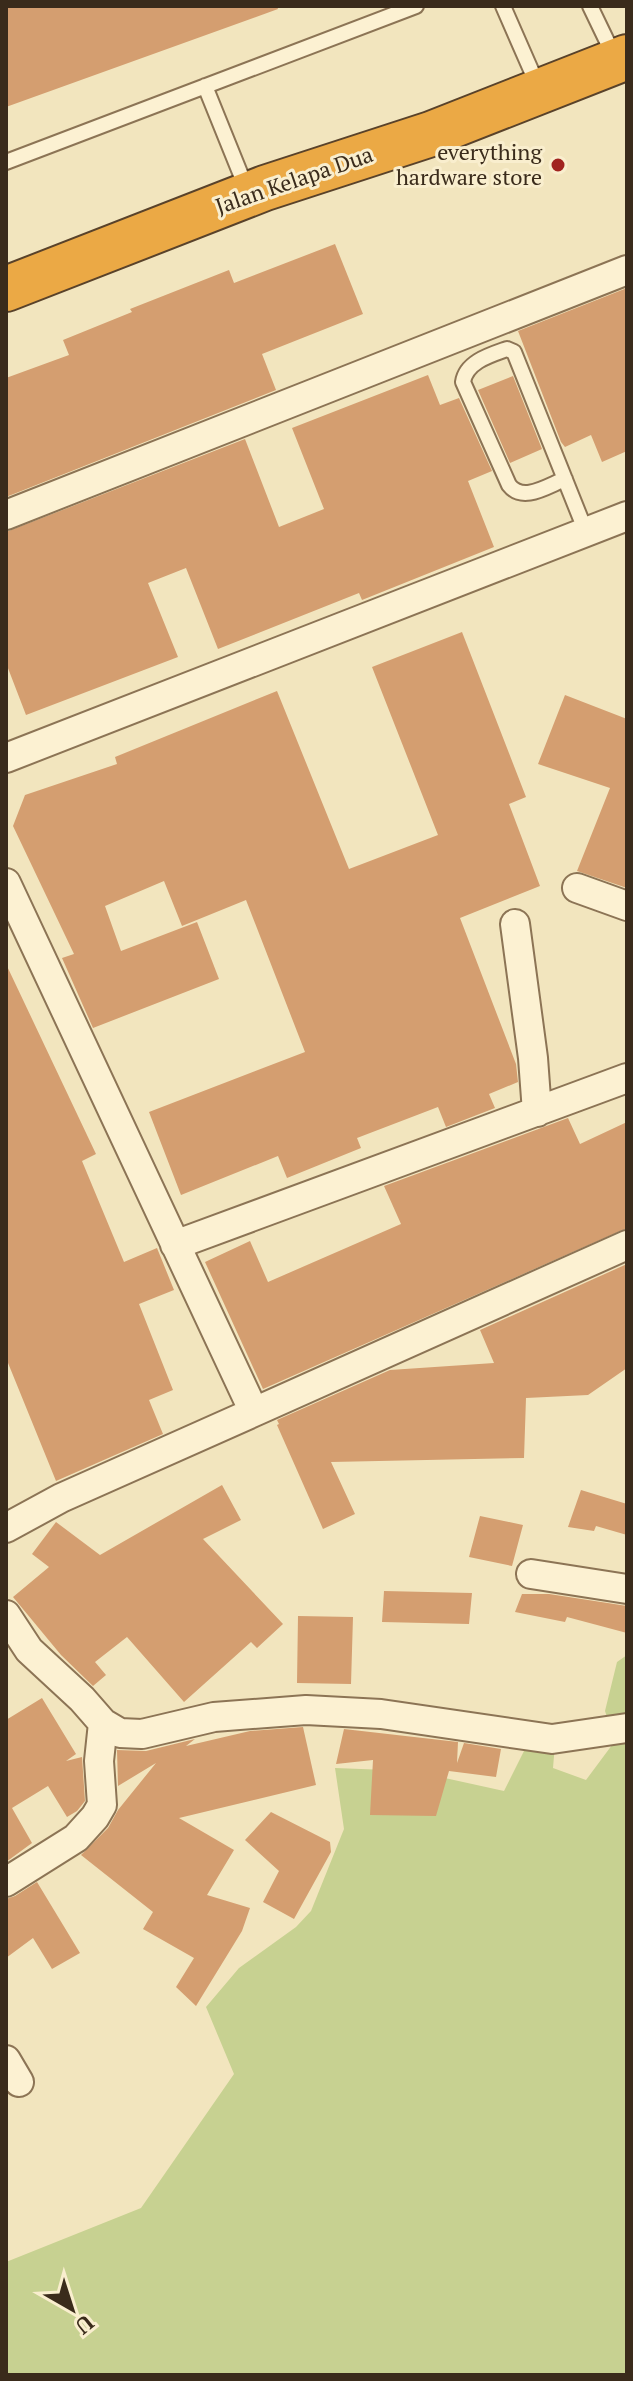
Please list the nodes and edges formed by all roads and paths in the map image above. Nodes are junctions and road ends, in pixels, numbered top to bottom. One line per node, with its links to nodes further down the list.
1 (416, 6): 5 (lane)
2 (503, 6): 6 (lane)
3 (590, 6): 4 (lane)
4 (622, 59): 6 (highway, Jalan Kelapa Dua)
5 (205, 86): 7 (lane); 8 (lane)
6 (540, 92): 8 (highway, Jalan Kelapa Dua)
7 (6, 162)
8 (249, 194): 10 (highway, Jalan Kelapa Dua)
9 (627, 270): 12 (street)
10 (6, 289)
11 (565, 479): 11 (lane); 14 (lane)
12 (6, 515)
13 (627, 516): 14 (street)
14 (586, 532): 15 (street)
15 (6, 758)
16 (6, 883): 22 (street)
17 (577, 888): 18 (street)
18 (627, 906)
19 (515, 924): 21 (street)
20 (627, 1078): 21 (street)
21 (537, 1112): 22 (street)
22 (175, 1245): 24 (street)
23 (627, 1245): 24 (street)
24 (254, 1412): 25 (street)
25 (6, 1528)
26 (531, 1574): 27 (street)
27 (627, 1589)
28 (6, 1615): 29 (street)
29 (103, 1723): 30 (street); 31 (street)
30 (627, 1728)
31 (6, 1882)

